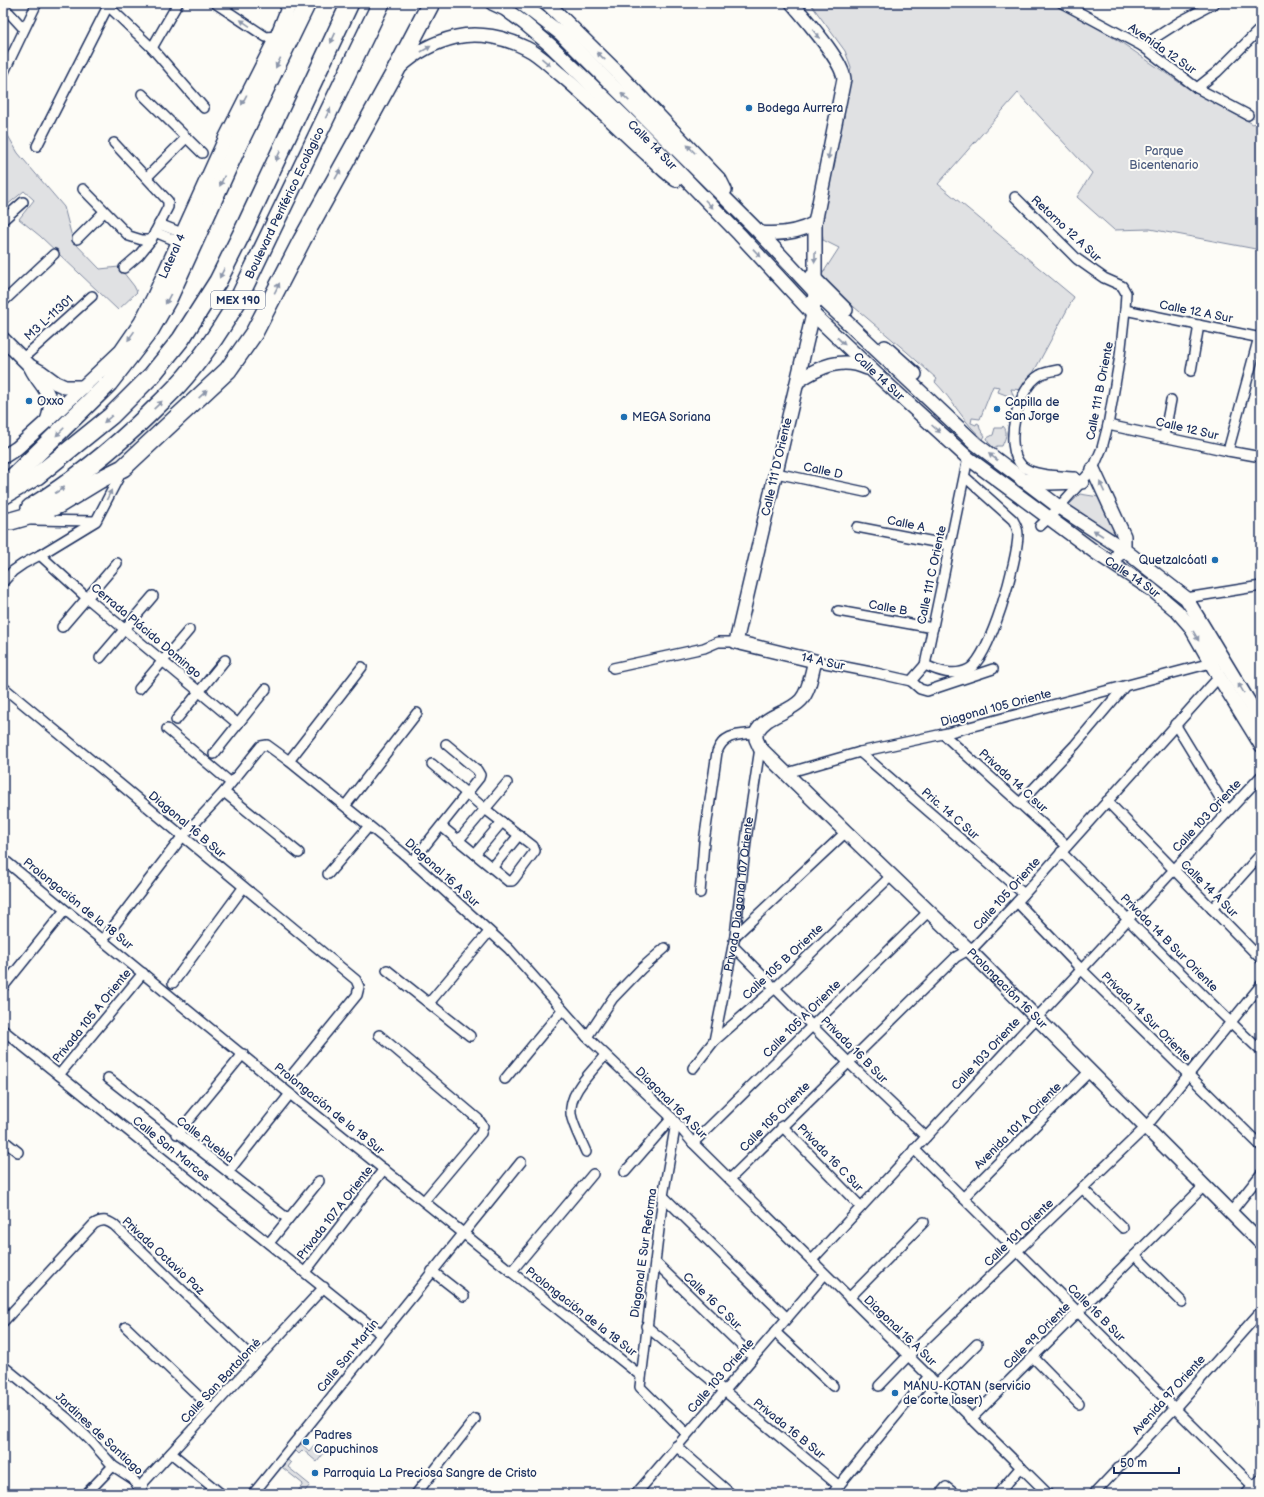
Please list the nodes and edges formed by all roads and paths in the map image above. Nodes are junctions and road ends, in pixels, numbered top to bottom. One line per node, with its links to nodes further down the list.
1 (37, 3): 18 (street)
2 (178, 3): 21 (street)
3 (216, 3): 19 (street, one-way to 3)
4 (307, 3): 19 (highway)
5 (350, 3): 80 (highway, Boulevard Periférico Ecológico / MEX 190, one-way to 80)
6 (381, 3): 84 (highway, Boulevard Periférico Ecológico / MEX 190, one-way to 6)
7 (430, 3): 22 (highway)
8 (492, 3): 35 (main road, Calle 14 Sur)
9 (520, 3): 38 (main road, Calle 14 Sur, one-way to 9)
10 (547, 3): 38 (main road, one-way to 10)
11 (792, 3): 41 (main road, Calle 111 D Oriente, one-way to 41)
12 (1062, 3): 20 (street, Avenida 12 Sur)
13 (1214, 3): 20 (street)
14 (107, 5): 21 (street); 31 (street)
15 (3, 6): 18 (street)
16 (288, 9): 19 (main road)
17 (1261, 28): 24 (street)
18 (24, 29): 23 (street)
19 (283, 38): 29 (highway, one-way to 29)
20 (1142, 46): 24 (street, Avenida 12 Sur)
21 (152, 48): 26 (street)
22 (395, 72): 35 (main road, one-way to 35); 73 (highway, one-way to 22)
23 (3, 74)
24 (1197, 88): 27 (street, Avenida 12 Sur)
25 (142, 94): 28 (street)
26 (204, 108)
27 (1248, 115)
28 (186, 138): 32 (street); 33 (street)
29 (232, 140): 44 (main road, Lateral 4); 78 (highway, one-way to 78)
30 (114, 143): 33 (street)
31 (37, 146)
32 (202, 153)
33 (147, 177): 42 (street)
34 (83, 189): 39 (street)
35 (696, 191): 53 (main road, Calle 14 Sur, one-way to 53)
36 (1015, 197): 52 (street, Retorno 12 A Sur)
37 (23, 202): 40 (street)
38 (730, 203): 43 (main road, Calle 14 Sur)
39 (104, 212): 42 (street); 45 (street)
40 (3, 220)
41 (815, 223): 43 (main road); 48 (main road, Calle 111 D Oriente, one-way to 48)
42 (155, 232): 44 (street); 47 (street)
43 (763, 236): 48 (main road); 49 (main road, Calle 14 Sur)
44 (180, 237): 63 (main road, Lateral 4, one-way to 63)
45 (77, 239)
46 (54, 254): 51 (street)
47 (124, 268)
48 (815, 279): 49 (main road, Calle 111 D Oriente); 65 (main road)
49 (815, 292): 53 (main road, Calle 111 D Oriente); 65 (main road, Calle 14 Sur)
50 (92, 296): 57 (street, M3 L-11301)
51 (3, 302)
52 (1125, 310): 54 (street, Calle 12 A Sur); 67 (street, Calle 111 B Oriente)
53 (813, 314): 59 (main road, Calle 14 Sur, one-way to 59); 61 (main road, Calle 111 D Oriente)
54 (1199, 325): 55 (street, Calle 12 A Sur); 60 (street)
55 (1260, 337): 69 (street)
56 (3, 339): 57 (main road)
57 (26, 362): 62 (main road)
58 (1058, 370): 75 (street)
59 (874, 372): 61 (main road); 72 (main road, Calle 14 Sur, one-way to 72)
60 (1191, 372)
61 (798, 381): 74 (main road, Calle 111 D Oriente)
62 (52, 387): 63 (main road); 66 (main road)
63 (84, 388): 66 (main road, Lateral 4)
64 (1171, 400): 68 (street)
65 (951, 421): 77 (main road, Calle 14 Sur, one-way to 65)
66 (47, 422): 70 (main road, Lateral 4)
67 (1108, 425): 68 (street, Calle 12 Sur); 75 (street, Calle 111 B Oriente)
68 (1164, 436): 69 (street, Calle 12 Sur)
69 (1228, 451): 71 (street, Calle 12 Sur)
70 (3, 457)
71 (1261, 457)
72 (968, 458): 76 (street, Calle 111 C Oriente); 83 (main road, Calle 14 Sur)
73 (123, 468): 82 (street, one-way to 73); 84 (highway)
74 (776, 473): 79 (street, Calle D); 101 (main road, Calle 111 D Oriente)
75 (1087, 476): 77 (main road); 81 (street, Calle 111 B Oriente); 87 (main road, one-way to 75)
76 (965, 477): 86 (street, Calle 111 C Oriente); 107 (street)
77 (1022, 480): 81 (main road, Calle 14 Sur)
78 (3, 487)
79 (865, 492)
80 (3, 496)
81 (1058, 507): 83 (street, Calle 111 B Oriente); 87 (main road, Calle 14 Sur, one-way to 81)
82 (96, 522): 84 (street); 88 (street)
83 (1045, 522): 90 (main road, Calle 14 Sur)
84 (7, 523)
85 (857, 527): 86 (street, Calle A)
86 (950, 545): 98 (street, Calle 111 C Oriente)
87 (1122, 549): 90 (main road); 95 (main road, Calle 14 Sur)
88 (40, 555): 91 (street); 94 (street, Cerrada Plácido Domingo)
89 (117, 563): 94 (street)
90 (1112, 563): 106 (main road, Calle 14 Sur, one-way to 106)
91 (3, 582)
92 (1261, 586): 95 (street)
93 (153, 596): 99 (street)
94 (87, 598): 97 (street); 99 (street, Cerrada Plácido Domingo)
95 (1186, 598): 120 (main road, Calle 14 Sur, one-way to 95)
96 (838, 611): 98 (street, Calle B)
97 (62, 627)
98 (933, 628): 107 (street, Calle 111 C Oriente)
99 (124, 630): 102 (street); 104 (street, Cerrada Plácido Domingo)
100 (189, 630): 104 (street)
101 (736, 642): 105 (main road, 14 A Sur); 109 (street)
102 (100, 658)
103 (224, 660): 117 (street)
104 (163, 661): 115 (street); 117 (street, Cerrada Plácido Domingo)
105 (815, 661): 112 (street, 14 A Sur); 124 (main road)
106 (1211, 663): 111 (main road, Calle 14 Sur); 113 (street, Diagonal 105 Oriente)
107 (925, 665): 112 (street, Calle 111 C Oriente)
108 (362, 667): 131 (street)
109 (613, 668)
110 (993, 669): 112 (street)
111 (1219, 677): 122 (street, Calle 105 Oriente); 127 (main road, Calle 14 Sur)
112 (911, 682)
113 (1125, 686): 125 (street, Diagonal 105 Oriente); 140 (street)
114 (3, 687): 149 (street, Diagonal 16 B Sur)
115 (139, 689)
116 (266, 689): 121 (street)
117 (200, 692): 119 (street); 121 (street, Cerrada Plácido Domingo)
118 (417, 713): 141 (street)
119 (176, 720)
120 (1261, 722)
121 (238, 724): 130 (street)
122 (1175, 724): 139 (street, Calle 105 Oriente); 143 (street)
123 (167, 729): 135 (street)
124 (756, 733): 128 (main road); 162 (street)
125 (943, 734): 129 (street, Diagonal 105 Oriente); 140 (street, Privada 14 C sur)
126 (446, 744): 138 (street)
127 (1261, 745)
128 (760, 748): 133 (main road, Prolongación 16 Sur); 170 (street, Privada Diagonal 107 Oriente)
129 (860, 752): 133 (street, Diagonal 105 Oriente); 163 (street, Pric. 14 C Sur)
130 (214, 754)
131 (289, 761): 135 (street, Diagonal 16 A Sur); 141 (street, Diagonal 16 A Sur)
132 (432, 764): 138 (street)
133 (787, 773): 147 (main road, Prolongación 16 Sur)
134 (1261, 776): 143 (street, Calle 103 Oriente)
135 (231, 783): 137 (street)
136 (507, 784): 142 (street)
137 (224, 792): 149 (street); 152 (street)
138 (467, 794): 142 (street); 146 (street)
139 (1107, 802): 151 (street, Calle 105 Oriente); 158 (street, Calle 14 A Sur)
140 (1019, 804): 151 (street, Privada 14 C sur)
141 (345, 806): 145 (street, Diagonal 16 A Sur)
142 (485, 809): 144 (street); 150 (street)
143 (1228, 811): 158 (street, Calle 103 Oriente)
144 (502, 822): 148 (street); 153 (street)
145 (369, 826): 156 (street, Diagonal 16 A Sur); 159 (street)
146 (441, 826): 150 (street); 156 (street)
147 (846, 832): 160 (main road, Prolongación 16 Sur); 170 (street)
148 (519, 835): 157 (street); 157 (street)
149 (182, 837): 161 (street, Diagonal 16 B Sur); 171 (street)
150 (458, 841): 153 (street)
151 (1064, 849): 163 (street, Calle 105 Oriente); 168 (street, Privada 14 B Sur Oriente)
152 (299, 853)
153 (475, 854): 157 (street)
154 (1261, 854): 165 (street)
155 (3, 859): 166 (street, Prolongación de la 18 Sur)
156 (412, 862): 169 (street, Diagonal 16 A Sur)
157 (492, 868)
158 (1173, 870): 165 (street, Calle 14 A Sur); 168 (street, Calle 103 Oriente)
159 (328, 874)
160 (891, 876): 167 (main road, Prolongación 16 Sur); 182 (street, Calle 105 B Oriente)
161 (243, 888): 179 (street); 201 (street, Diagonal 16 B Sur)
162 (700, 893)
163 (1024, 894): 164 (street, Calle 105 Oriente)
164 (1017, 902): 174 (street, Calle 105 Oriente); 176 (street, Privada 14 Sur Oriente)
165 (1212, 909): 175 (street, Calle 14 A Sur)
166 (65, 910): 171 (street, Prolongación de la 18 Sur); 181 (street)
167 (928, 912): 174 (main road, Prolongación 16 Sur); 187 (street, Calle 105 A Oriente)
168 (1128, 918): 176 (street, Calle 103 Oriente); 186 (street, Privada 14 B Sur Oriente)
169 (489, 932): 183 (street); 184 (street, Diagonal 16 A Sur)
170 (735, 936): 172 (street, Privada Diagonal 107 Oriente)
171 (103, 940): 178 (street, Prolongación de la 18 Sur)
172 (733, 946): 182 (street, Privada 16 B Sur); 192 (street, Privada Diagonal 107 Oriente)
173 (665, 948): 191 (street)
174 (969, 950): 185 (main road, Prolongación 16 Sur); 196 (street, Calle 105 Oriente)
175 (1261, 959)
176 (1081, 969): 185 (street, Calle 103 Oriente); 200 (street, Privada 14 Sur Oriente)
177 (387, 970): 183 (street)
178 (143, 973): 194 (street, Prolongación de la 18 Sur); 199 (street, Privada 105 A Oriente)
179 (173, 983)
180 (1261, 985): 186 (street, Calle 101 Oriente)
181 (3, 987)
182 (775, 988): 187 (street, Privada 16 B Sur); 192 (street, Calle 105 B Oriente)
183 (429, 1003): 190 (street)
184 (562, 1010): 191 (street, Diagonal 16 A Sur); 203 (street)
185 (1036, 1017): 198 (main road, Prolongación 16 Sur); 209 (street, Calle 103 Oriente)
186 (1230, 1022): 193 (street, Privada 14 B Sur Oriente); 200 (street, Calle 101 Oriente)
187 (812, 1026): 196 (street, Privada 16 B Sur); 211 (street, Calle 105 A Oriente)
188 (3, 1030): 199 (street, Calle San Marcos)
189 (379, 1034): 228 (street)
190 (470, 1036)
191 (587, 1037): 195 (street, Diagonal 16 A Sur)
192 (714, 1040): 197 (street, Calle 105 B Oriente)
193 (1261, 1051)
194 (243, 1054): 204 (street, Prolongación de la 18 Sur); 208 (street)
195 (605, 1056): 205 (street, Diagonal 16 A Sur); 215 (street)
196 (848, 1062): 206 (street, Calle 105 Oriente); 209 (street, Privada 16 B Sur)
197 (693, 1068)
198 (1090, 1071): 207 (main road, Prolongación 16 Sur); 227 (street, Avenida 101 A Oriente)
199 (59, 1075): 235 (street, Calle San Marcos)
200 (1188, 1075): 207 (street, Calle 101 Oriente); 212 (street, Privada 14 Sur Oriente)
201 (291, 1076)
202 (108, 1078): 208 (street, Calle Puebla)
203 (505, 1079)
204 (290, 1094): 217 (street, Prolongación de la 18 Sur); 218 (street)
205 (674, 1121): 211 (street, Diagonal 16 A Sur); 219 (street); 226 (street, Diagonal E Sur Reforma)
206 (782, 1126): 222 (street, Calle 105 Oriente); 229 (street, Privada 16 C Sur)
207 (1146, 1127): 224 (main road, Prolongación 16 Sur); 225 (street, Calle 101 Oriente)
208 (178, 1134): 218 (street, Calle Puebla)
209 (926, 1137): 213 (street, Calle 103 Oriente)
210 (3, 1140): 214 (street)
211 (693, 1143): 222 (street, Diagonal 16 A Sur)
212 (1261, 1146)
213 (914, 1149): 227 (street, Calle 16 B Sur); 229 (street, Calle 103 Oriente)
214 (18, 1152)
215 (586, 1152)
216 (521, 1162): 234 (street, Calle San Martín)
217 (384, 1169): 228 (street, Prolongación de la 18 Sur); 242 (street, Privada 107 A Oriente)
218 (228, 1172): 231 (street, Calle Puebla)
219 (626, 1172)
220 (593, 1174): 243 (street)
221 (1261, 1174): 230 (street)
222 (730, 1179): 239 (street, Diagonal 16 A Sur)
223 (319, 1181): 231 (street)
224 (1204, 1186): 230 (main road, Prolongación 16 Sur); 238 (street, Calle 99 Oriente)
225 (1082, 1188): 233 (street); 237 (street, Calle 101 Oriente)
226 (663, 1196): 240 (street, Diagonal E Sur Reforma); 251 (street)
227 (963, 1198): 237 (street, Calle 16 B Sur)
228 (424, 1201): 234 (street, Prolongación de la 18 Sur)
229 (861, 1207): 239 (street, Calle 103 Oriente)
230 (1230, 1212): 236 (main road, Prolongación 16 Sur)
231 (288, 1219): 235 (street)
232 (924, 1222): 247 (street)
233 (1123, 1228)
234 (462, 1233): 241 (street, Calle San Martín); 243 (street, Prolongación de la 18 Sur)
235 (268, 1243): 242 (street, Calle San Marcos)
236 (1261, 1243)
237 (1017, 1251): 250 (street, Calle 16 B Sur); 258 (street, Calle 101 Oriente)
238 (1135, 1255): 248 (street); 250 (street, Calle 99 Oriente)
239 (812, 1260): 244 (street, Diagonal 16 A Sur)
240 (655, 1262): 253 (street, Diagonal E Sur Reforma); 259 (street, Calle 16 C Sur)
241 (432, 1271): 246 (street); 256 (street, Calle San Martín)
242 (305, 1272): 245 (street, Calle San Marcos)
243 (511, 1272): 263 (street, Prolongación de la 18 Sur)
244 (825, 1274): 247 (street, Diagonal 16 A Sur); 251 (street, Calle 103 Oriente)
245 (324, 1287): 256 (street, Calle San Marcos); 261 (street, Calle San Bartolomé)
246 (464, 1296)
247 (849, 1298): 258 (street, Diagonal 16 A Sur)
248 (1182, 1302)
249 (1261, 1311): 270 (street, Avenida 97 Oriente)
250 (1078, 1312): 260 (street, Calle 99 Oriente); 270 (street, Calle 16 B Sur)
251 (787, 1318): 255 (street, Calle 103 Oriente)
252 (3, 1322): 261 (street, Privada Octavio Paz)
253 (646, 1326): 263 (street, Diagonal E Sur Reforma); 268 (street, Privada 16 B Sur)
254 (126, 1327): 271 (street)
255 (775, 1332): 259 (street, Calle 103 Oriente); 266 (street)
256 (382, 1334): 285 (street, Calle San Martín)
257 (977, 1344): 265 (street)
258 (908, 1356): 264 (street, Diagonal 16 A Sur); 267 (street, Calle 101 Oriente)
259 (753, 1357): 268 (street, Calle 103 Oriente)
260 (1033, 1357): 269 (street); 273 (street, Calle 99 Oriente)
261 (256, 1361): 271 (street, Calle San Bartolomé)
262 (3, 1366): 277 (street, Jardines de Santiago)
263 (641, 1376): 274 (street, Diagonal E Sur Reforma)
264 (929, 1376): 265 (street, Diagonal 16 A Sur); 280 (street)
265 (937, 1384): 273 (street, Diagonal 16 A Sur)
266 (833, 1386)
267 (879, 1386)
268 (723, 1391): 274 (street, Calle 103 Oriente); 280 (street, Privada 16 B Sur)
269 (1080, 1404)
270 (1175, 1408): 281 (street, Calle 16 B Sur); 294 (street, Avenida 97 Oriente)
271 (212, 1409): 276 (street, Calle San Bartolomé)
272 (476, 1419): 286 (street)
273 (971, 1419): 278 (street, Diagonal 16 A Sur)
274 (687, 1434): 275 (street, Calle 103 Oriente)
275 (676, 1446): 287 (street, Calle 103 Oriente); 288 (street)
276 (171, 1453): 282 (street, Calle San Bartolomé); 284 (street)
277 (113, 1466): 282 (street, Jardines de Santiago); 283 (street)
278 (1021, 1467): 292 (street); 293 (street, Diagonal 16 A Sur)
279 (1261, 1479): 281 (street)
280 (839, 1486): 289 (street)
281 (1253, 1487): 295 (street); 296 (street, Calle 16 B Sur)
282 (141, 1493)
283 (86, 1494)
284 (222, 1494)
285 (253, 1494)
286 (416, 1494)
287 (636, 1494)
288 (731, 1494)
289 (832, 1494)
290 (940, 1494): 291 (street)
291 (955, 1494)
292 (998, 1494)
293 (1048, 1494)
294 (1094, 1494)
295 (1246, 1494)
296 (1261, 1494)

